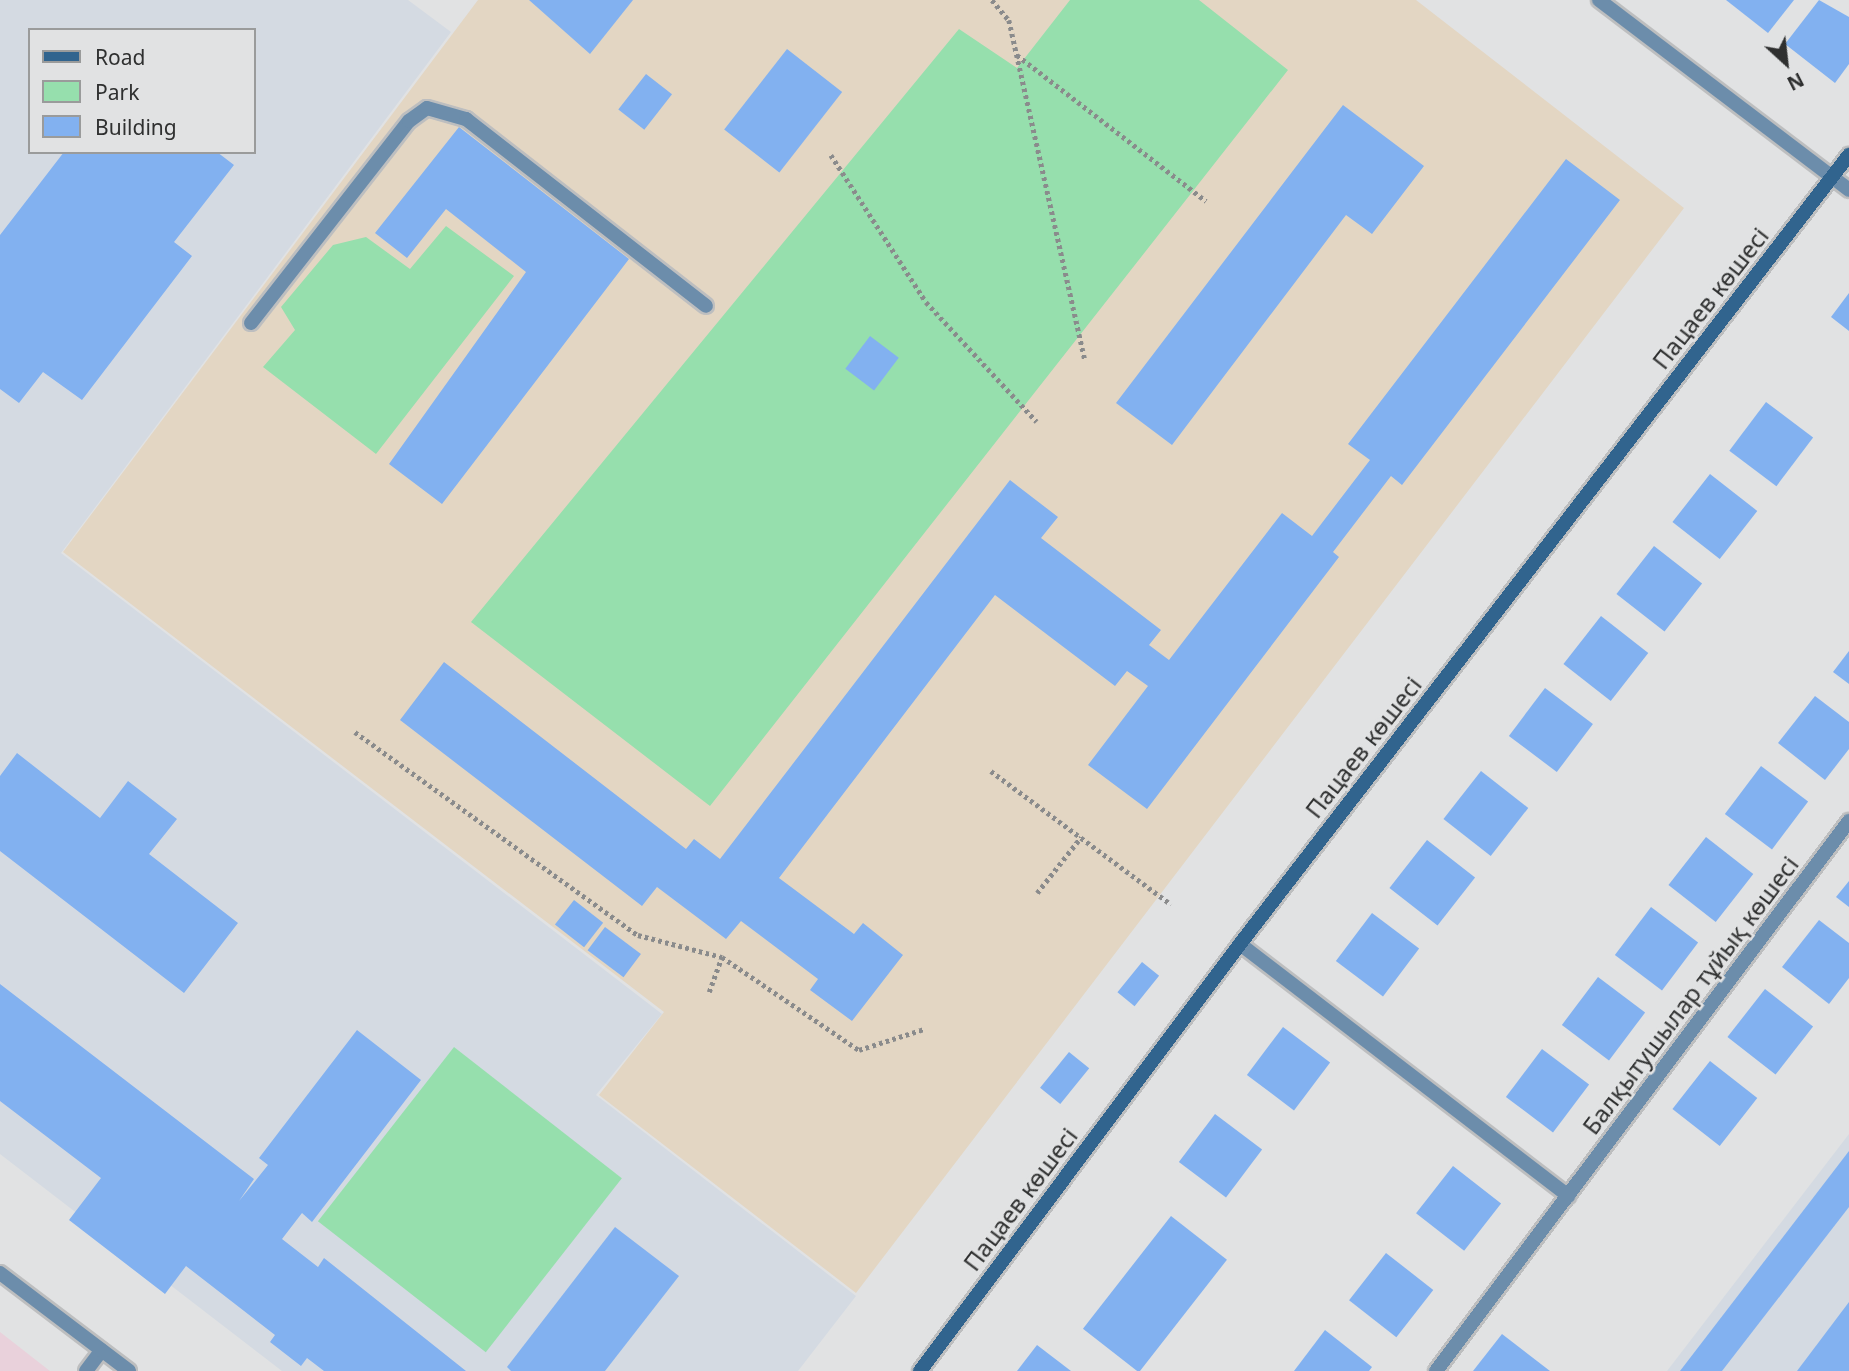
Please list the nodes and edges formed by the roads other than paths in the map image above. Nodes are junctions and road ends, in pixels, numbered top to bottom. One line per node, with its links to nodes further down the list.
1 (1599, 0): 3 (street)
2 (1849, 155): 3 (main road, Пацаев көшесі)
3 (1832, 178): 4 (street); 8 (main road, Пацаев көшесі)
4 (1849, 190)
5 (706, 306): 6 (street)
6 (251, 323)
7 (1849, 821): 9 (street, Балқытушылар тұйық көшесі)
8 (1240, 944): 9 (street); 14 (main road, Пацаев көшесі)
9 (1568, 1196): 15 (street, Балқытушылар тұйық көшесі)
10 (0, 1273): 11 (street)
11 (102, 1350): 12 (street); 13 (street)
12 (86, 1371)
13 (129, 1371)
14 (920, 1371)
15 (1436, 1371)

